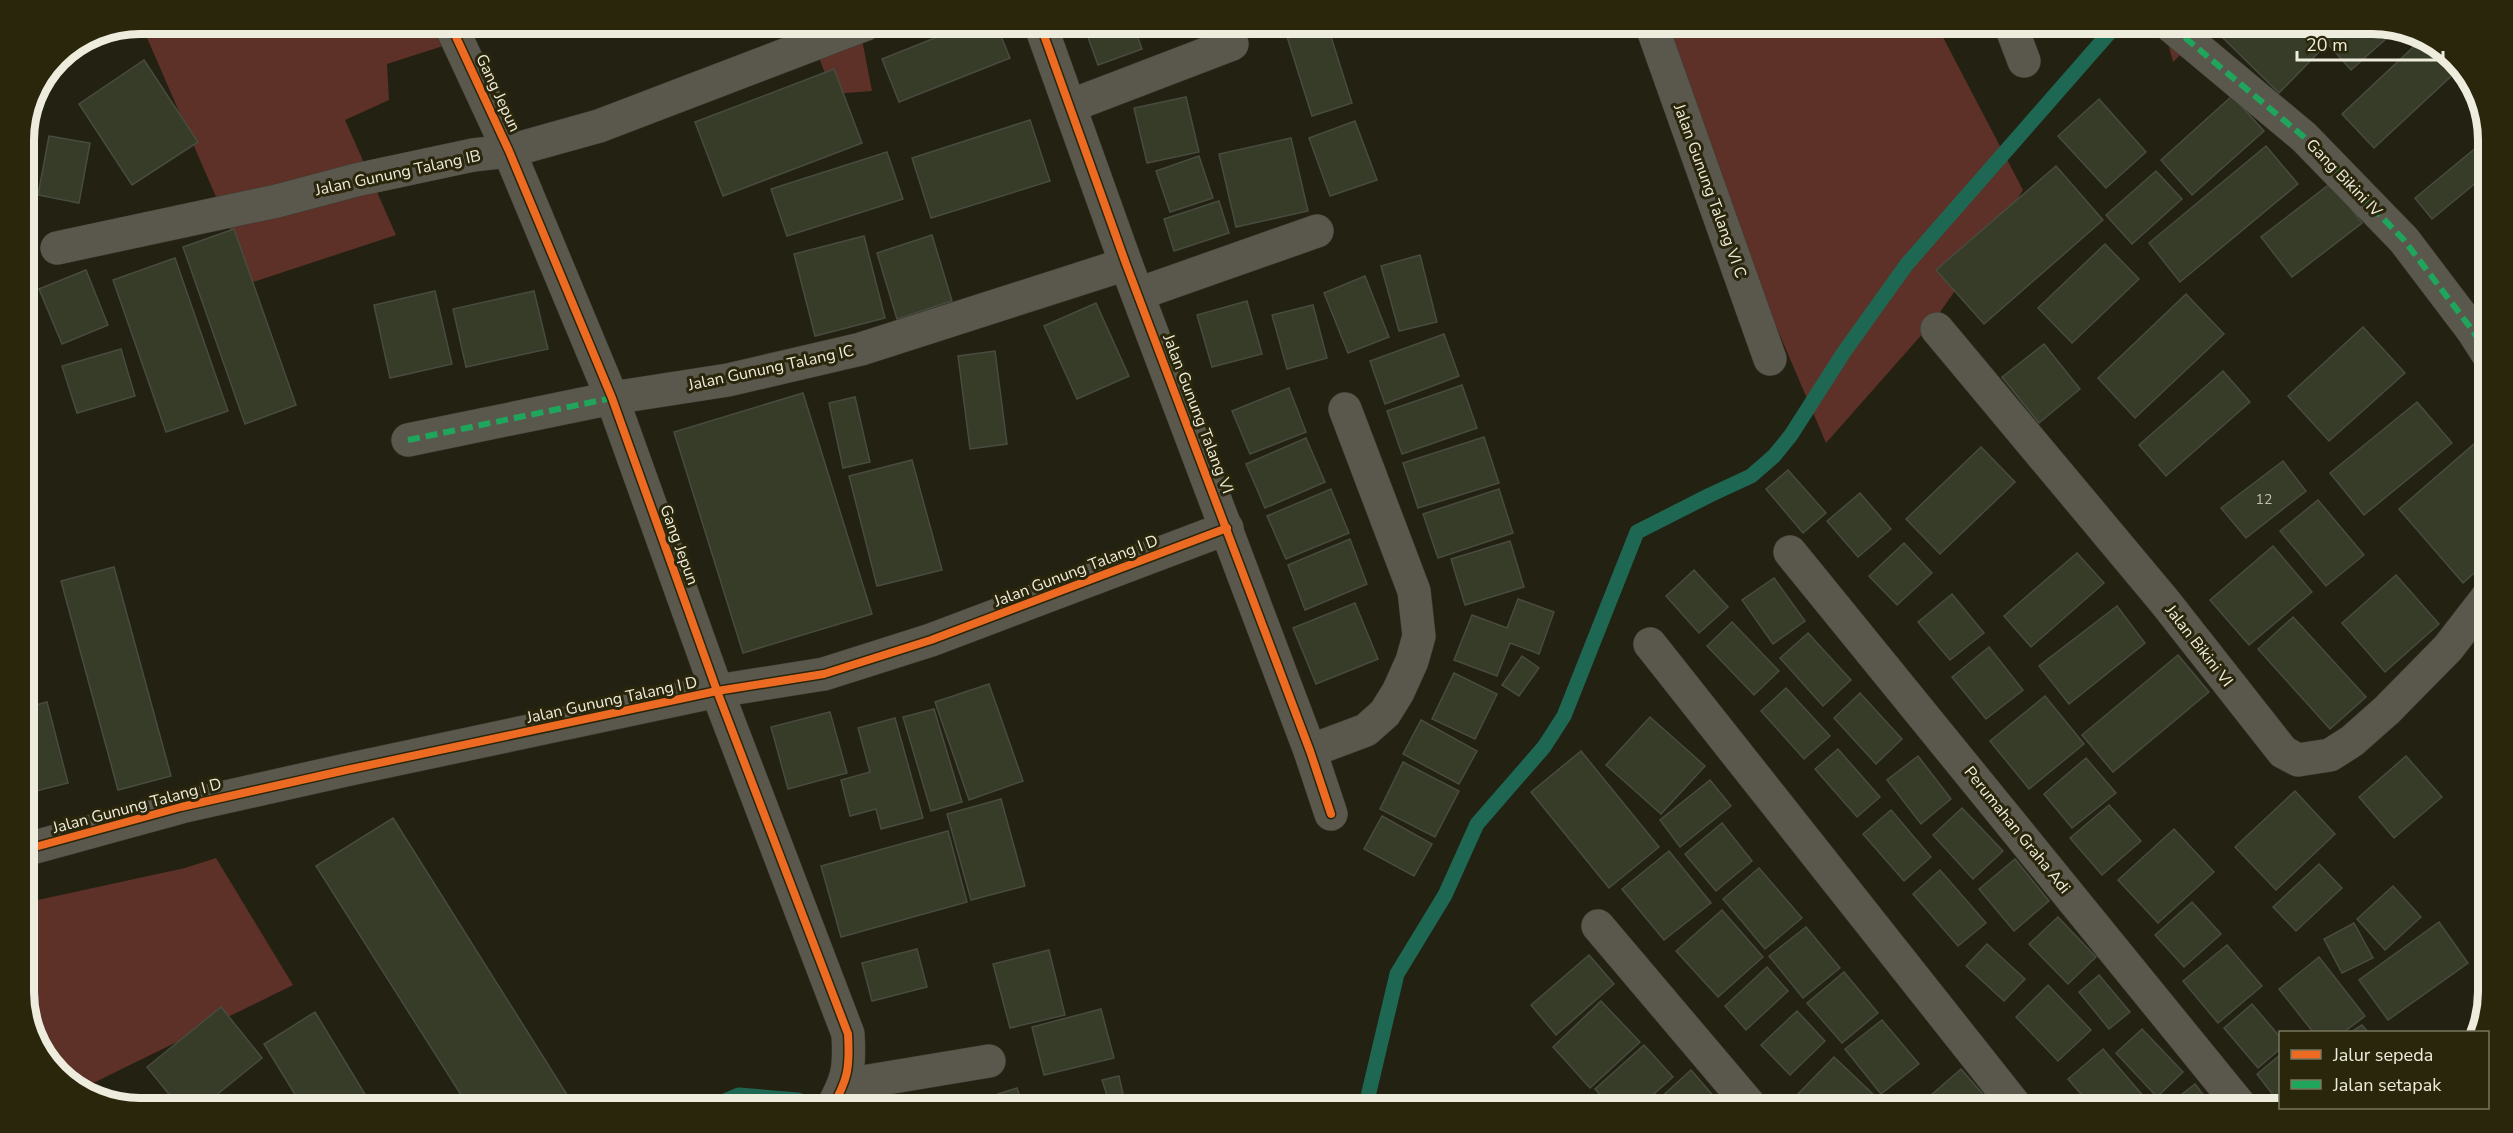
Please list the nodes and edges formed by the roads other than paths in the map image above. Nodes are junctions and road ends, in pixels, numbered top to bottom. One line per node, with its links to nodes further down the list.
1 (1655, 34): 17 (street, Jalan Gunung Talang VI C)
2 (2014, 34): 8 (street)
3 (2181, 34): 16 (street, Gang Bikini IV)
4 (455, 35): 10 (street, Gang Jepun)
5 (838, 35): 10 (street, Jalan Gunung Talang IB)
6 (1044, 35): 9 (street, Jalan Gunung Talang VI)
7 (1232, 44): 9 (street)
8 (2024, 61)
9 (1070, 106): 13 (street, Jalan Gunung Talang VI)
10 (509, 151): 12 (street, Jalan Gunung Talang IB); 18 (street, Gang Jepun)
11 (1317, 231): 14 (street)
12 (57, 248)
13 (1126, 264): 14 (street, Jalan Gunung Talang VI); 18 (street, Jalan Gunung Talang IC)
14 (1138, 294): 21 (street, Jalan Gunung Talang VI)
15 (1937, 329): 23 (street, Jalan Bikini VI)
16 (2478, 340)
17 (1770, 359)
18 (612, 398): 20 (street, Jalan Gunung Talang IC); 25 (street, Gang Jepun)
19 (1345, 409): 26 (street)
20 (408, 440)
21 (1227, 528): 25 (street, Jalan Gunung Talang I D); 26 (street, Jalan Gunung Talang VI)
22 (1790, 552): 34 (street, Perumahan Graha Adi)
23 (2478, 609)
24 (1650, 644): 33 (street)
25 (717, 691): 28 (street, Jalan Gunung Talang I D); 31 (street, Gang Jepun)
26 (1310, 751): 27 (street, Jalan Gunung Talang VI)
27 (1331, 814)
28 (35, 847)
29 (1598, 926): 32 (street)
30 (989, 1061): 31 (street)
31 (838, 1096)
32 (1745, 1099)
33 (2010, 1099)
34 (2235, 1099)

